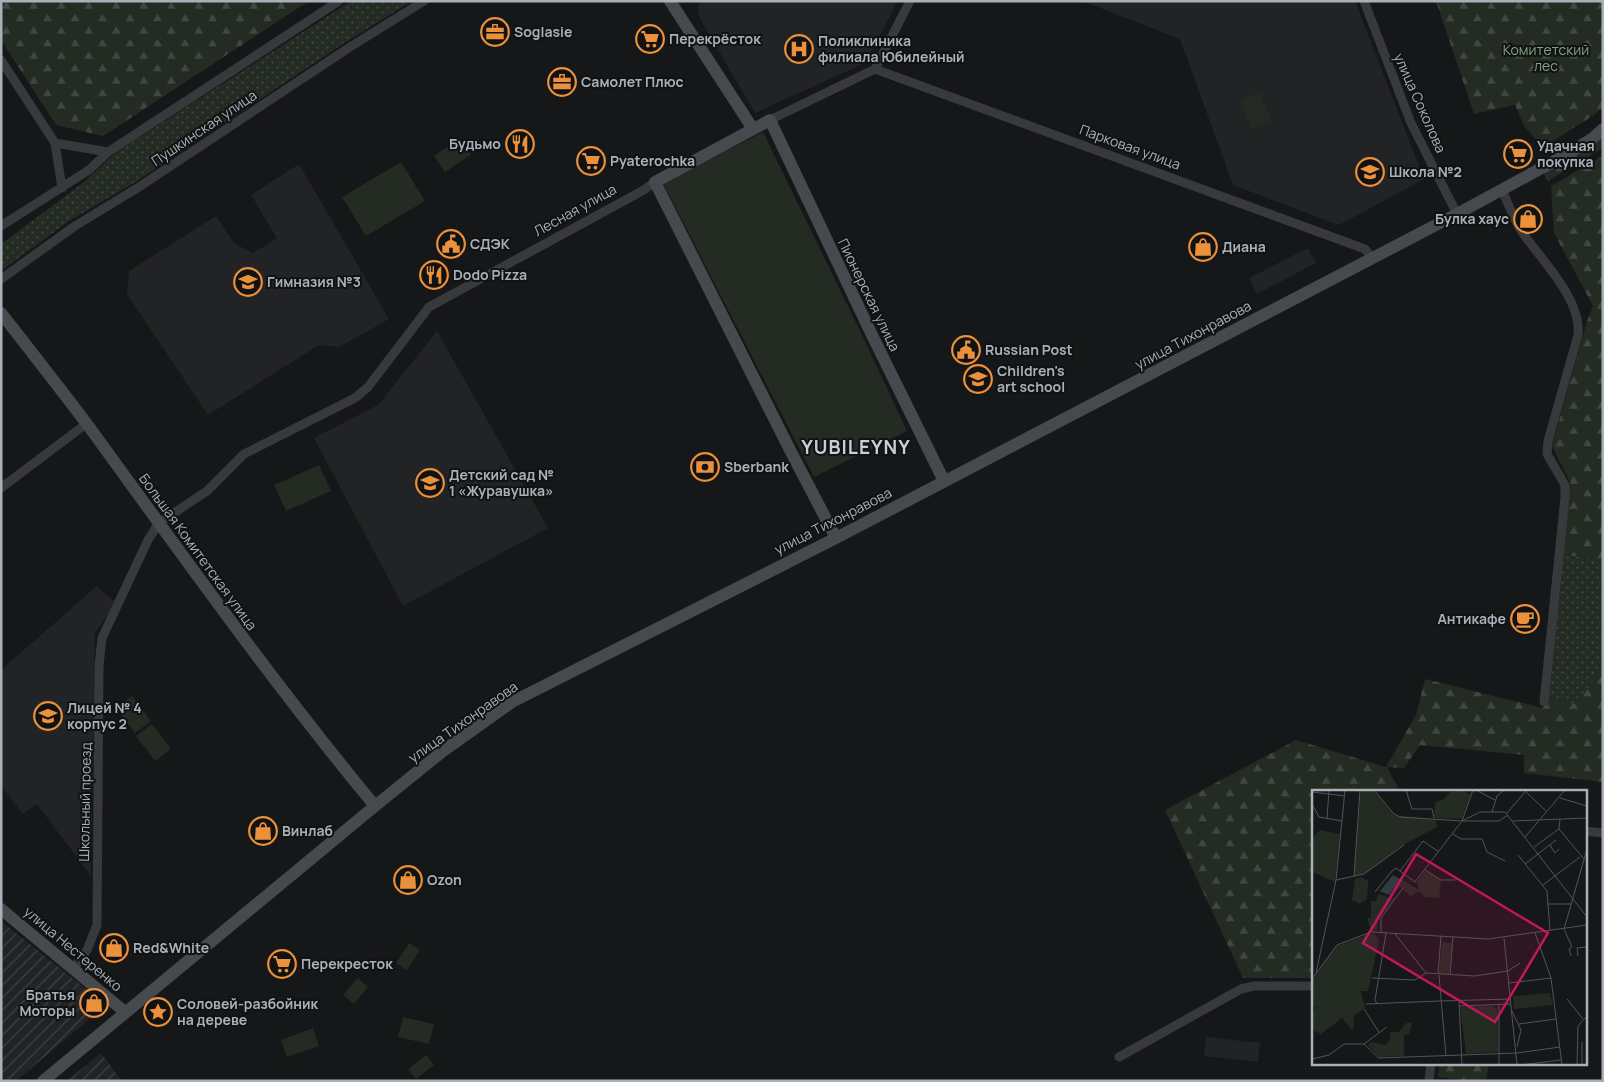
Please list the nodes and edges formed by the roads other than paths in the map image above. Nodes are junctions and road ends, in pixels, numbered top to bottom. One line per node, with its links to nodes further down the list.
1 (339, 1): 12 (street)
2 (424, 1): 19 (street, Пушкинская улица)
3 (670, 1): 10 (street)
4 (910, 1): 7 (street)
5 (1364, 1): 16 (street, улица Соколова)
6 (1, 60): 11 (street)
7 (875, 69): 8 (street, Лесная улица); 18 (street, Парковая улица)
8 (770, 120): 10 (street, Лесная улица); 22 (street, Пионерская улица)
9 (1603, 129): 15 (street, улица Тихонравова)
10 (752, 130): 13 (street, Лесная улица)
11 (54, 143): 12 (street); 14 (street)
12 (108, 152): 14 (street)
13 (655, 182): 24 (street, Лесная улица); 25 (street)
14 (62, 188): 17 (street)
15 (1502, 190): 16 (street, улица Тихонравова); 26 (street)
16 (1456, 214): 18 (street, улица Тихонравова)
17 (1, 226)
18 (1372, 258): 22 (street, улица Тихонравова)
19 (1, 279)
20 (1, 313): 21 (street, Большая Комитетская улица)
21 (86, 424): 23 (street); 24 (street, Большая Комитетская улица)
22 (944, 481): 25 (street, улица Тихонравова)
23 (1, 488)
24 (159, 524): 27 (street, Большая Комитетская улица); 31 (street, Школьный проезд)
25 (836, 538): 27 (street, улица Тихонравова)
26 (1544, 702)
27 (374, 806): 33 (street, улица Тихонравова)
28 (1586, 831): 29 (street)
29 (1603, 833)
30 (1, 909): 31 (street, улица Нестеренко)
31 (73, 969): 33 (street, улица Нестеренко)
32 (1312, 986): 34 (street)
33 (125, 1012): 36 (street, улица Тихонравова)
34 (1119, 1057)
35 (1431, 1064): 37 (street)
36 (43, 1081)
37 (1429, 1081)

